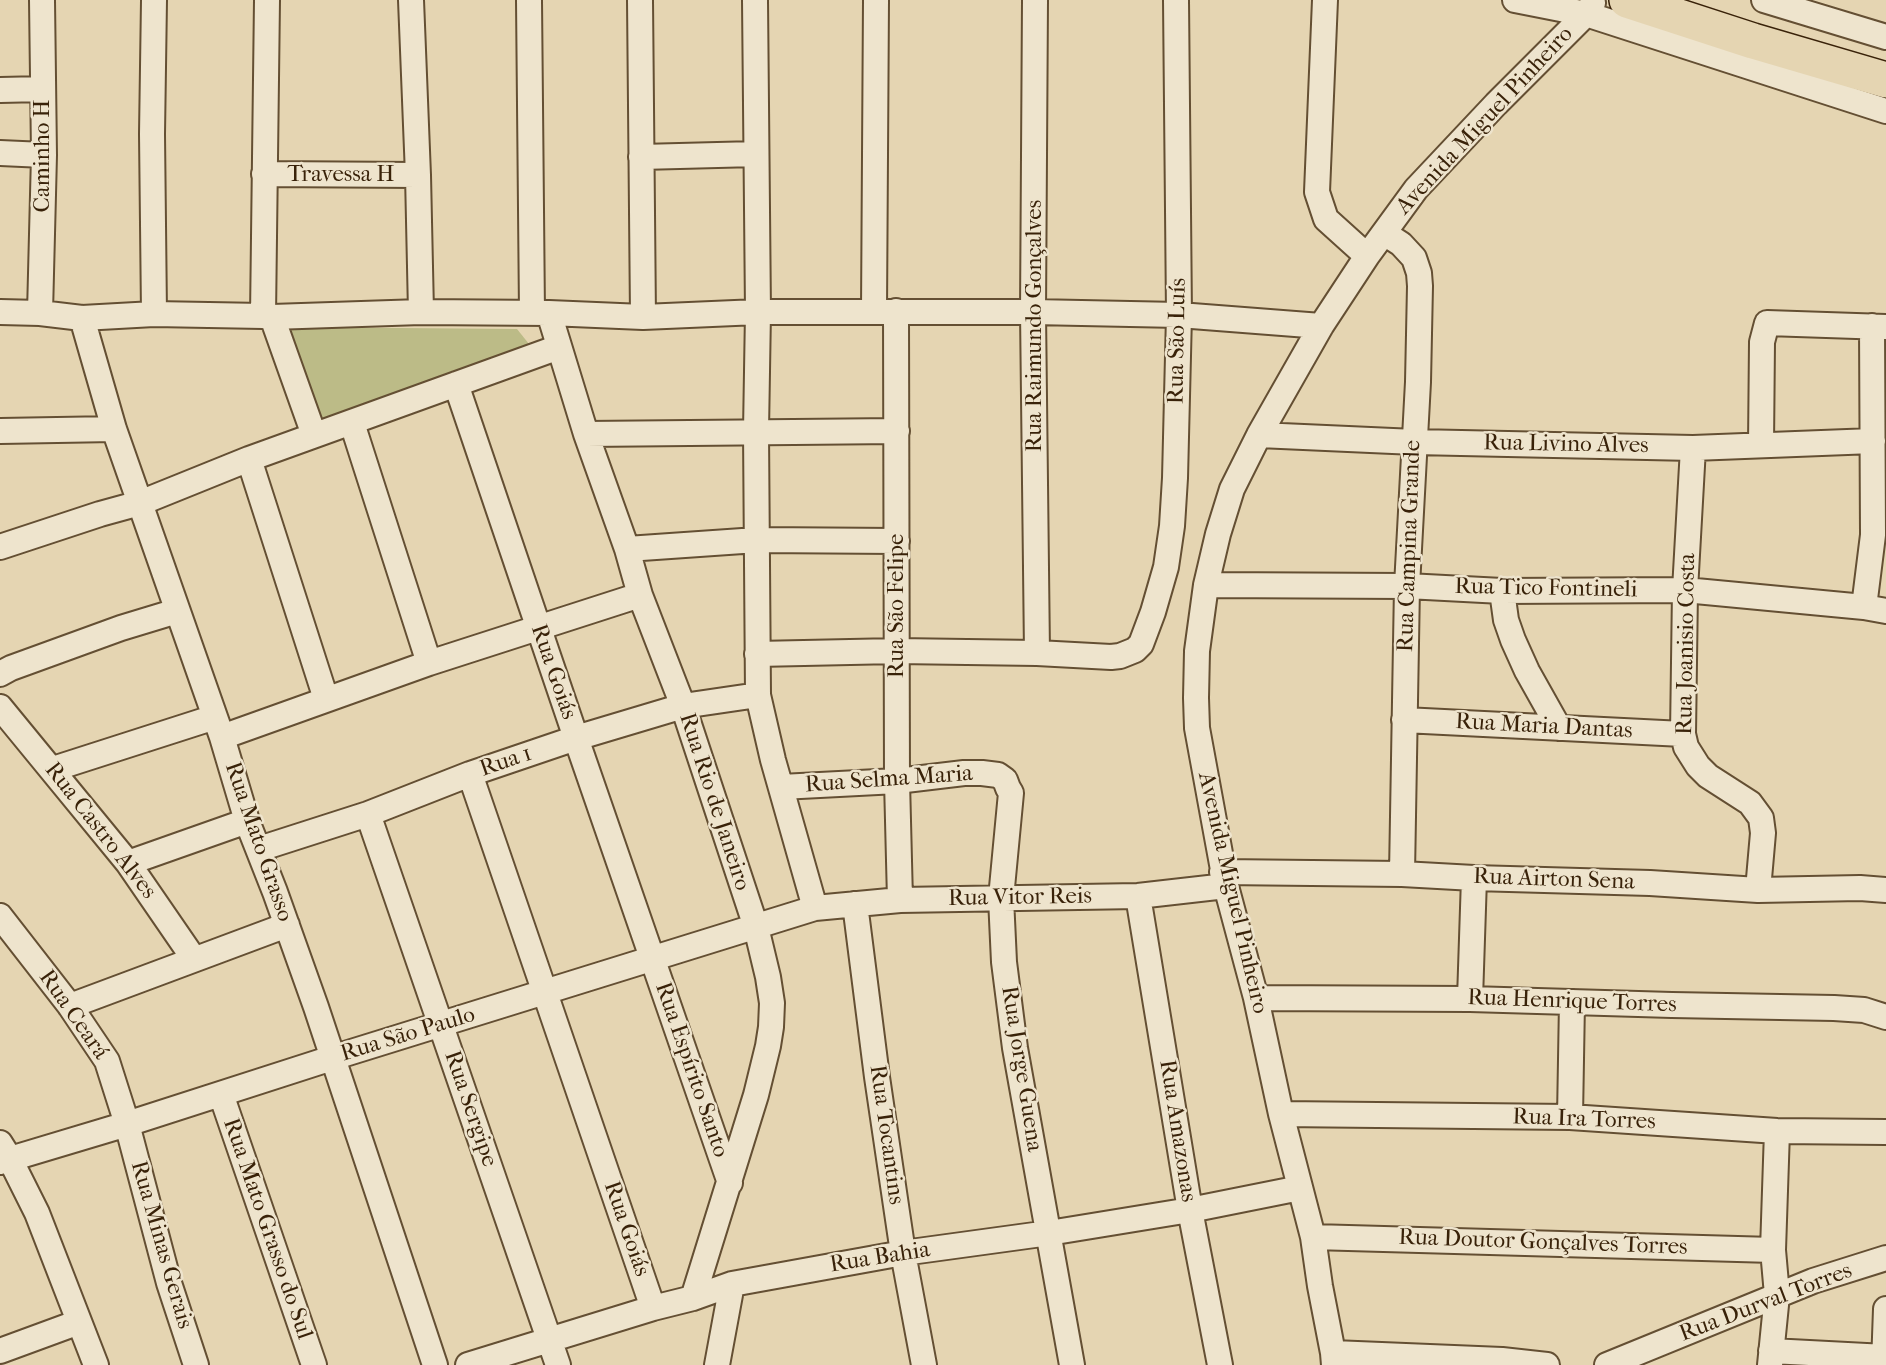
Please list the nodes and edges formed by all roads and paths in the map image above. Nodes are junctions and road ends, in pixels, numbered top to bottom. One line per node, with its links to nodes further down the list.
1 (41, 0): 18 (street, Caminho H)
2 (154, 0): 36 (street)
3 (267, 0): 25 (street)
4 (411, 0): 26 (street)
5 (528, 0): 35 (street, Rua Rio de Janeiro)
6 (640, 0): 24 (street)
7 (755, 0): 22 (street)
8 (876, 0): 29 (street, Rua São Felipe)
9 (1035, 0): 33 (street, Rua Raimundo Gonçalves)
10 (1176, 0): 37 (street, Rua São Luís)
11 (1325, 0): 28 (street)
12 (1515, 0): 15 (street)
13 (1627, 0): 17 (highway)
14 (1764, 0): 16 (street)
15 (1591, 7): 20 (street, Avenida Miguel Pinheiro); 27 (street, Avenida Miguel Pinheiro)
16 (1886, 37)
17 (1886, 80)
18 (43, 89): 19 (street); 23 (street, Caminho H)
19 (0, 90)
20 (1886, 111)
21 (0, 153): 23 (street)
22 (756, 154): 24 (street); 32 (street)
23 (44, 155): 34 (street, Caminho H)
24 (642, 157): 39 (street)
25 (264, 174): 26 (street, Travessa H); 38 (street)
26 (418, 175): 31 (street)
27 (1384, 233): 28 (street, Avenida Miguel Pinheiro); 54 (street, Rua Campina Grande)
28 (1367, 256): 41 (street, Avenida Miguel Pinheiro)
29 (885, 311): 32 (street); 33 (street); 49 (street, Rua São Felipe)
30 (0, 312): 34 (street)
31 (421, 312): 35 (street); 38 (street)
32 (758, 312): 39 (street); 48 (street)
33 (1034, 312): 37 (street); 73 (street, Rua Raimundo Gonçalves)
34 (40, 313): 40 (street)
35 (540, 313): 39 (street); 43 (street, Rua Rio de Janeiro)
36 (154, 314): 38 (street); 40 (street)
37 (1179, 315): 41 (street); 73 (street, Rua São Luís)
38 (268, 316): 51 (street)
39 (643, 317)
40 (82, 318): 46 (street, Rua Mato Grasso)
41 (1321, 326): 52 (street, Avenida Miguel Pinheiro)
42 (1879, 327): 53 (street); 55 (street)
43 (559, 347): 44 (street); 50 (street, Rua Rio de Janeiro)
44 (456, 384): 45 (street); 71 (street, Rua Goiás)
45 (352, 422): 51 (street); 75 (street)
46 (114, 429): 47 (street); 58 (street, Rua Mato Grasso)
47 (0, 431)
48 (756, 431): 49 (street); 50 (street); 60 (street)
49 (897, 431): 61 (street, Rua São Felipe)
50 (586, 434): 63 (street, Rua Rio de Janeiro)
51 (314, 435): 57 (street)
52 (1259, 435): 54 (street, Rua Livino Alves); 64 (street, Avenida Miguel Pinheiro)
53 (1873, 441): 55 (street, Rua Livino Alves); 59 (street)
54 (1415, 442): 56 (street, Rua Livino Alves); 65 (street, Rua Campina Grande)
55 (1761, 444): 56 (street, Rua Livino Alves)
56 (1693, 448): 66 (street, Rua Joanisio Costa)
57 (249, 459): 58 (street); 78 (street)
58 (140, 503): 62 (street); 70 (street, Rua Mato Grasso)
59 (1879, 537): 69 (street)
60 (757, 540): 61 (street); 63 (street); 74 (street)
61 (897, 541): 72 (street, Rua São Felipe)
62 (0, 547)
63 (627, 549): 68 (street, Rua Rio de Janeiro)
64 (1206, 585): 65 (street, Rua Tico Fontineli); 97 (street, Avenida Miguel Pinheiro)
65 (1407, 586): 67 (street, Rua Tico Fontineli); 81 (street, Rua Campina Grande)
66 (1685, 590): 67 (street, Rua Tico Fontineli); 69 (street, Rua Tico Fontineli); 84 (street, Rua Joanisio Costa)
67 (1502, 591): 83 (street)
68 (640, 594): 71 (street); 79 (street, Rua Rio de Janeiro)
69 (1875, 609)
70 (177, 611): 76 (street); 82 (street, Rua Mato Grasso)
71 (538, 628): 75 (street); 85 (street, Rua Goiás)
72 (897, 650): 73 (street); 74 (street); 89 (street, Rua São Felipe)
73 (1037, 653)
74 (757, 654): 77 (street)
75 (429, 663): 78 (street)
76 (0, 674)
77 (758, 695): 79 (street, Rua 1); 90 (street)
78 (326, 699): 82 (street)
79 (683, 706): 85 (street, Rua 1); 107 (street, Rua Rio de Janeiro)
80 (0, 707): 86 (street, Rua Castro Alves)
81 (1405, 720): 83 (street, Rua Maria Dantas); 95 (street, Rua Campina Grande)
82 (218, 727): 86 (street); 92 (street, Rua Mato Grasso)
83 (1559, 728): 84 (street, Rua Maria Dantas)
84 (1683, 734): 98 (street, Rua Joanisio Costa)
85 (576, 738): 87 (street, Rua 1); 108 (street, Rua Goiás)
86 (52, 769): 94 (street, Rua Castro Alves)
87 (470, 774): 91 (street, Rua 1); 110 (street, Rua Goiás)
88 (998, 775): 89 (street, Rua Selma Maria); 101 (street, Rua Jorge Guena)
89 (897, 781): 90 (street, Rua Selma Maria); 102 (street, Rua São Felipe)
90 (781, 787): 104 (street)
91 (368, 814): 93 (street, Rua 1); 116 (street, Rua Sergipe)
92 (247, 821): 93 (street, Rua Mato Grasso); 94 (street)
93 (259, 849): 106 (street, Rua Mato Grasso)
94 (128, 863): 109 (street, Rua Castro Alves)
95 (1402, 874): 96 (street, Rua Airton Sena); 97 (street, Rua Airton Sena)
96 (1474, 878): 98 (street, Rua Airton Sena); 112 (street)
97 (1224, 879): 100 (street, Rua Vitor Reis); 111 (street, Avenida Miguel Pinheiro)
98 (1758, 890): 99 (street, Rua Airton Sena)
99 (1886, 890)
100 (1138, 896): 101 (street, Rua Vitor Reis); 127 (street, Rua Amazonas)
101 (1001, 898): 102 (street, Rua Vitor Reis); 128 (street, Rua Jorge Guena)
102 (900, 900): 103 (street, Rua Vitor Reis)
103 (855, 904): 104 (street, Rua Vitor Reis); 131 (street, Rua Tocantins)
104 (815, 908): 107 (street, Rua São Paulo)
105 (0, 916): 114 (street, Rua Ceará)
106 (287, 925): 109 (street); 117 (street, Rua Mato Grasso)
107 (756, 927): 108 (street, Rua São Paulo); 125 (street, Rua Rio de Janeiro)
108 (653, 958): 110 (street, Rua São Paulo); 125 (street, Rua Espírito Santo)
109 (194, 959): 114 (street)
110 (545, 992): 116 (street, Rua São Paulo); 136 (street, Rua Goiás)
111 (1256, 998): 112 (street, Rua Henrique Torres); 119 (street, Avenida Miguel Pinheiro)
112 (1470, 999): 113 (street, Rua Henrique Torres)
113 (1572, 1002): 115 (street, Rua Henrique Torres); 120 (street)
114 (70, 1006): 121 (street, Rua Ceará)
115 (1886, 1017)
116 (441, 1025): 117 (street, Rua São Paulo); 139 (street, Rua Sergipe)
117 (332, 1058): 118 (street, Rua São Paulo); 147 (street, Rua Mato Grasso)
118 (221, 1094): 121 (street, Rua São Paulo); 146 (street, Rua Mato Grasso do Sul)
119 (1281, 1114): 120 (street, Rua Ira Torres); 126 (street, Avenida Miguel Pinheiro)
120 (1570, 1117): 122 (street, Rua Ira Torres)
121 (127, 1124): 124 (street, Rua São Paulo); 145 (street, Rua Minas Gerais)
122 (1777, 1130): 123 (street, Rua Ira Torres); 130 (street)
123 (1886, 1132)
124 (3, 1154): 138 (street)
125 (730, 1183): 135 (street, Rua Rio de Janeiro)
126 (1300, 1188): 127 (street, Rua Bahia); 129 (street, Avenida Miguel Pinheiro)
127 (1190, 1210): 128 (street, Rua Bahia); 153 (street, Rua Amazonas)
128 (1049, 1233): 131 (street, Rua Bahia); 152 (street, Rua Jorge Guena)
129 (1313, 1237): 130 (street, Rua Doutor Gonçalves Torres); 142 (street, Avenida Miguel Pinheiro)
130 (1773, 1250): 134 (street)
131 (903, 1254): 133 (street, Rua Bahia); 151 (street, Rua Tocantins)
132 (1886, 1258): 134 (street, Rua Durval Torres)
133 (732, 1284): 135 (street, Rua Bahia); 150 (street)
134 (1777, 1295): 141 (street); 155 (street, Rua Durval Torres)
135 (693, 1298): 136 (street, Rua Bahia)
136 (653, 1308): 139 (street, Rua Bahia)
137 (1886, 1308): 143 (street)
138 (79, 1322): 140 (street); 144 (street)
139 (549, 1339): 148 (street, Rua Bahia); 149 (street, Rua Sergipe)
140 (0, 1351)
141 (1770, 1358): 143 (street)
142 (1334, 1359): 154 (street)
143 (1885, 1360)
144 (96, 1365)
145 (196, 1365)
146 (314, 1365)
147 (435, 1365)
148 (468, 1365)
149 (558, 1365)
150 (717, 1365)
151 (924, 1365)
152 (1072, 1365)
153 (1220, 1365)
154 (1547, 1365)
155 (1607, 1365)

